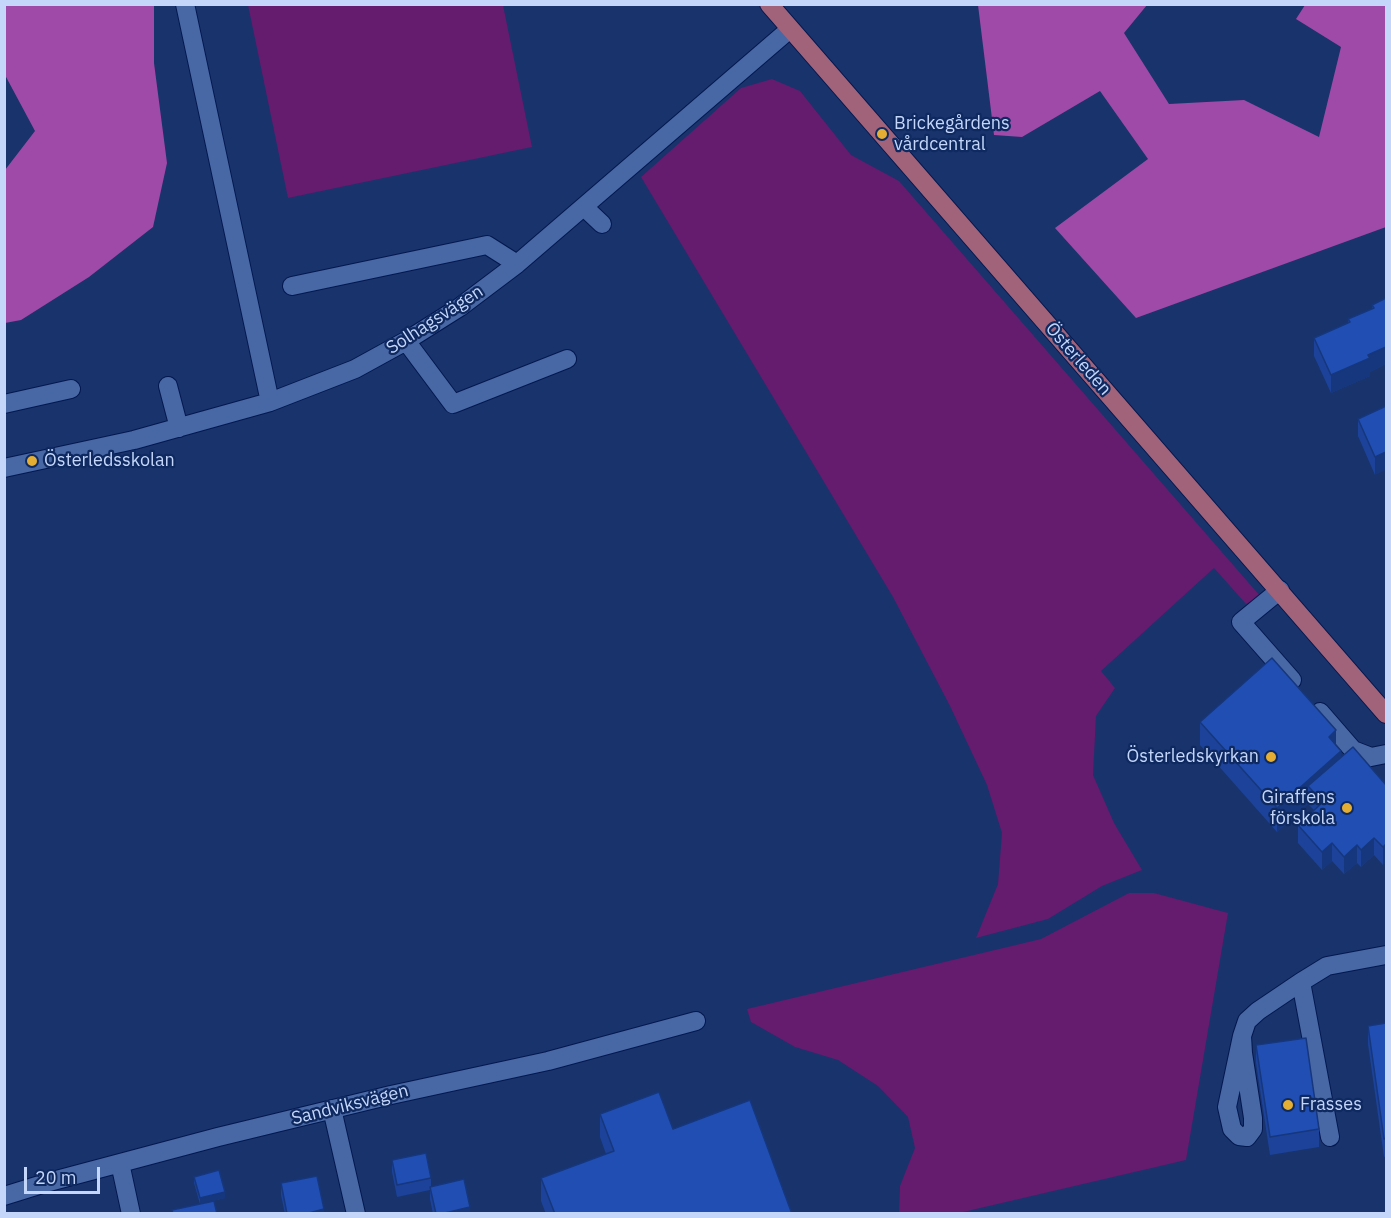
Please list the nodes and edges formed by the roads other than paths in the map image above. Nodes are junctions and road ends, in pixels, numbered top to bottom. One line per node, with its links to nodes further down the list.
1 (185, 4): 12 (street)
2 (769, 4): 3 (main road, Österleden)
3 (790, 29): 4 (street, Solhagsvägen); 16 (main road, Österleden)
4 (585, 207): 5 (street); 6 (street, Solhagsvägen)
5 (602, 224)
6 (517, 264): 7 (street); 8 (street, Solhagsvägen)
7 (292, 286)
8 (406, 341): 9 (street); 12 (street, Solhagsvägen)
9 (567, 358)
10 (168, 386): 14 (street)
11 (71, 389): 13 (street)
12 (270, 402): 14 (street, Solhagsvägen)
13 (4, 404)
14 (179, 428): 15 (street, Solhagsvägen)
15 (4, 468)
16 (1280, 591): 17 (main road, Österleden); 18 (street)
17 (1386, 714)
18 (1379, 756)
19 (1386, 955): 20 (street)
20 (1301, 982): 22 (street); 24 (street)
21 (696, 1021): 23 (street, Sandviksvägen)
22 (1242, 1036)
23 (332, 1109): 25 (street, Sandviksvägen); 28 (street)
24 (1330, 1137)
25 (120, 1163): 26 (street, Sandviksvägen); 27 (street)
26 (4, 1196)
27 (130, 1214)
28 (357, 1214)

